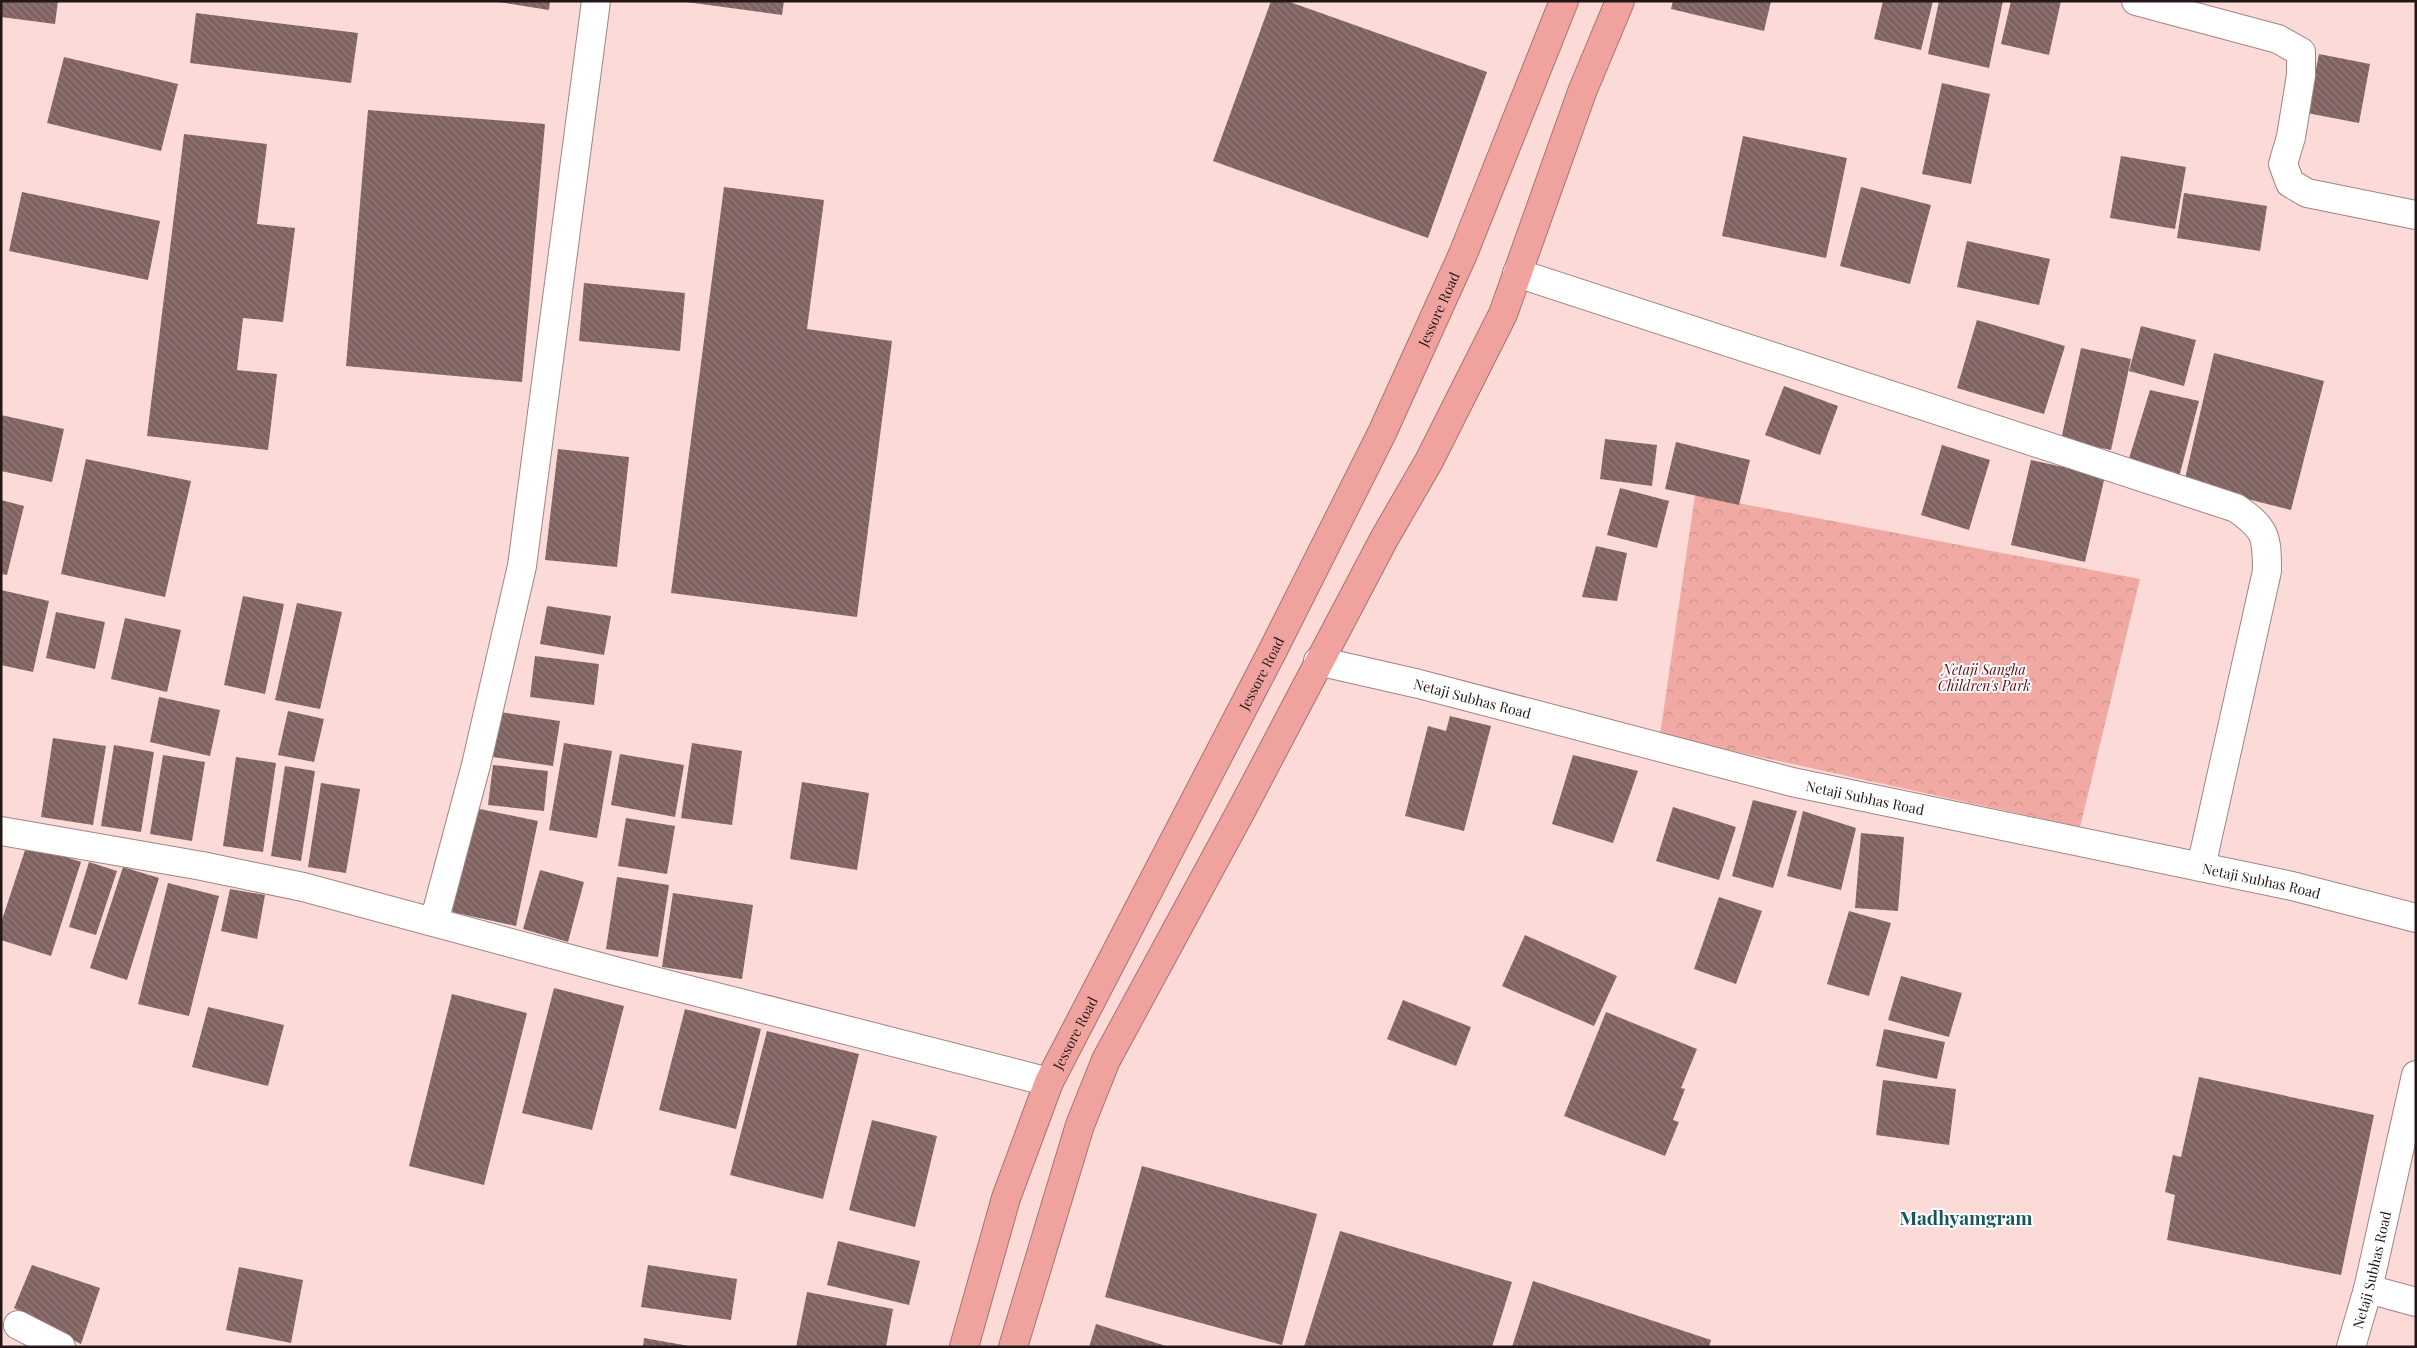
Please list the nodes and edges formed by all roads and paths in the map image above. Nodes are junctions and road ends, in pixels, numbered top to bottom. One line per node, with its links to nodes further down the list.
1 (596, 1): 11 (street)
2 (1564, 1): 13 (highway, Jessore Road)
3 (1620, 1): 6 (highway)
4 (2136, 1): 5 (street)
5 (2416, 215)
6 (1517, 274): 7 (highway); 9 (street)
7 (1318, 660): 9 (street, Netaji Subhas Road); 19 (highway)
8 (1, 831): 11 (street)
9 (2201, 868): 10 (street, Netaji Subhas Road)
10 (2416, 918)
11 (434, 922): 13 (street)
12 (2416, 1075): 14 (street, Netaji Subhas Road)
13 (1049, 1082): 18 (highway, Jessore Road)
14 (2368, 1289): 15 (street); 20 (street, Netaji Subhas Road)
15 (2416, 1302)
16 (18, 1325): 17 (street)
17 (61, 1347)
18 (964, 1347)
19 (1013, 1347)
20 (2351, 1347)

